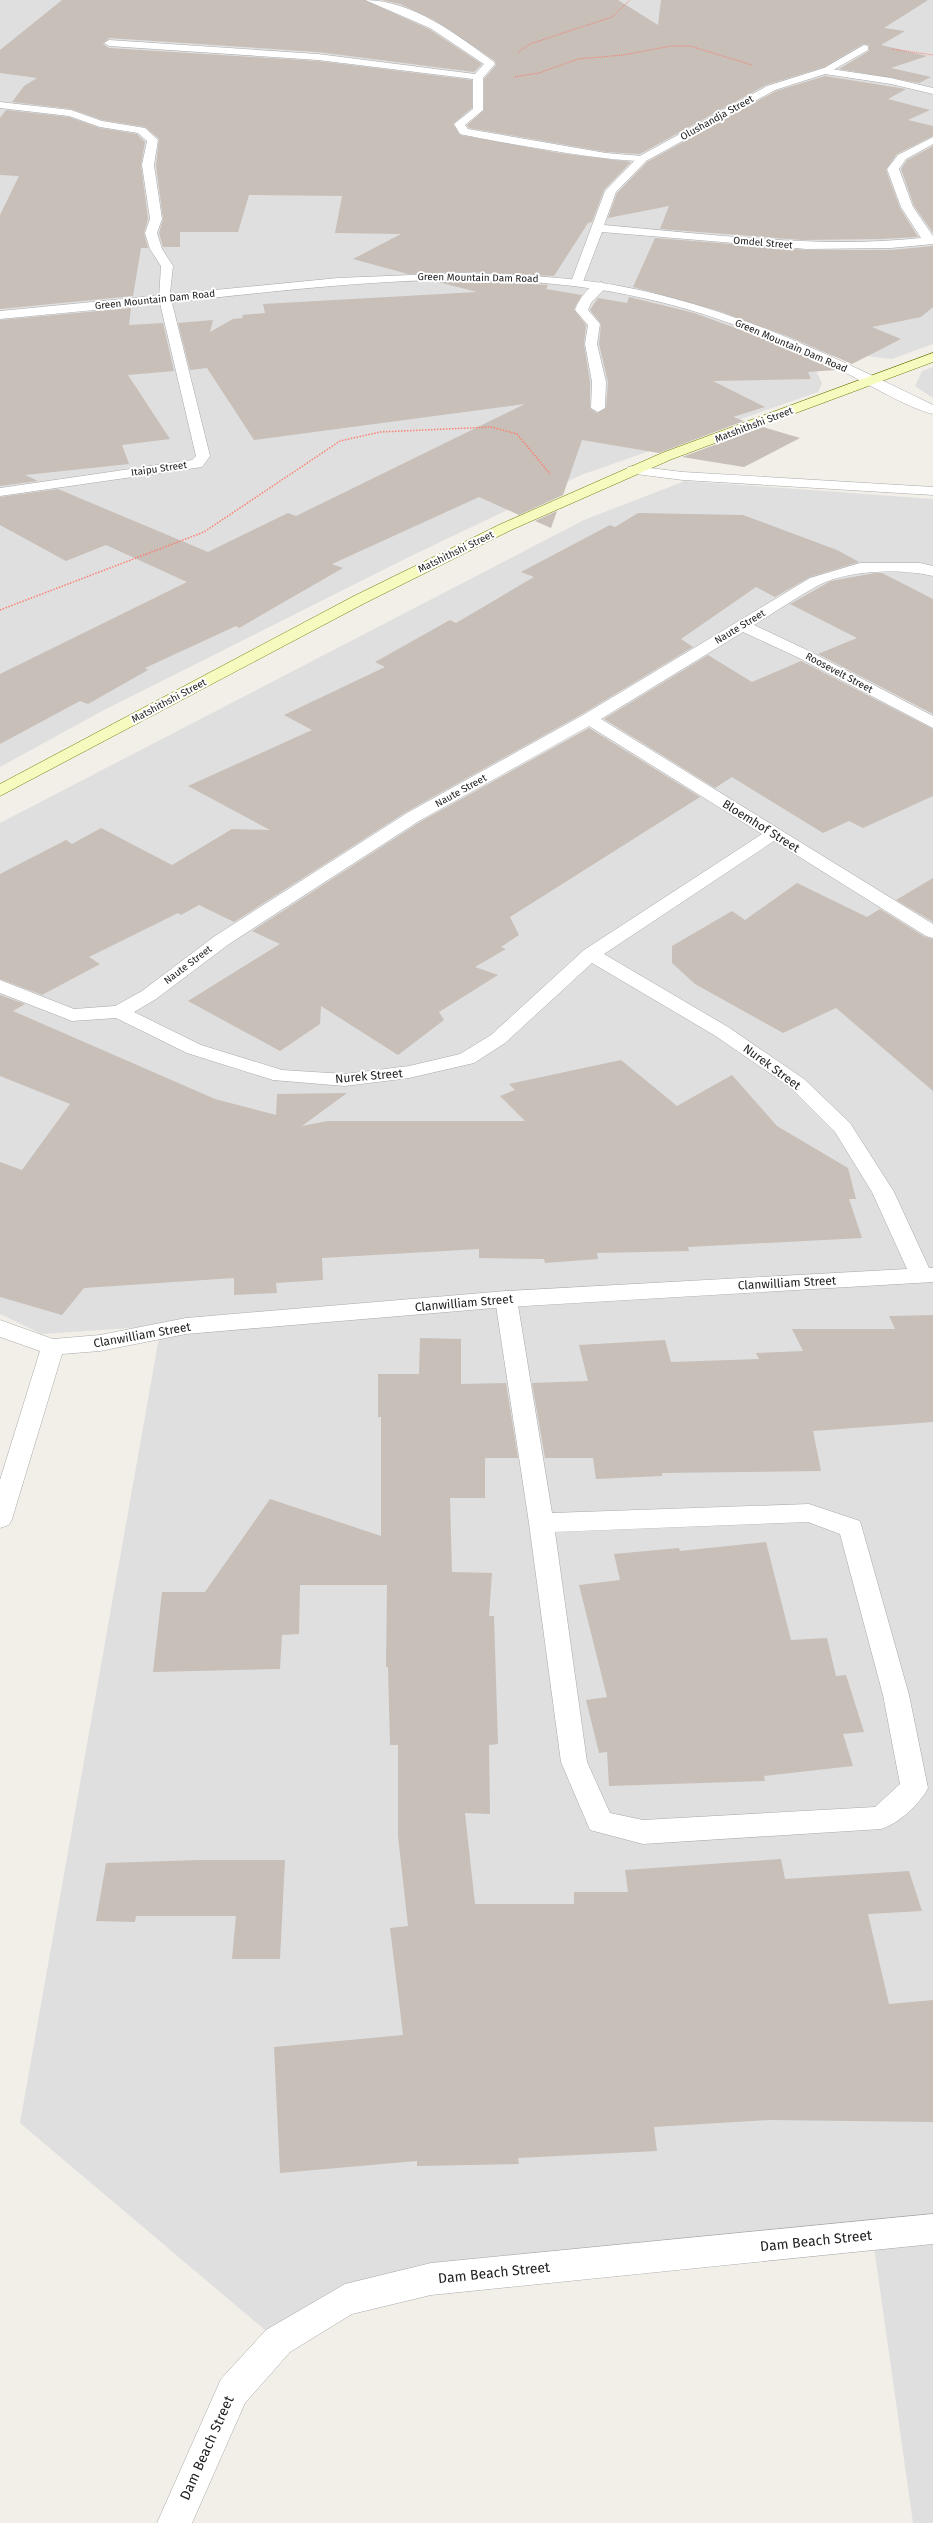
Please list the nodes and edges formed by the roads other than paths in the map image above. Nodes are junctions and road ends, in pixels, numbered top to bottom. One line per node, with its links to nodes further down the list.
1 (370, 0): 5 (street)
2 (109, 43): 5 (street)
3 (864, 48): 4 (street)
4 (824, 71): 6 (street, Olushandja Street); 9 (street, Olushandja Street)
5 (478, 77): 9 (street)
6 (933, 91)
7 (0, 105): 14 (street)
8 (933, 140): 11 (street)
9 (642, 159): 10 (street, Olushandja Street)
10 (598, 228): 11 (street, Omdel Street); 12 (street, Olushandja Street)
11 (931, 241)
12 (577, 282): 13 (street, Green Mountain Dam Road); 14 (street, Green Mountain Dam Road)
13 (601, 286): 17 (street, Green Mountain Dam Road); 18 (street)
14 (165, 299): 15 (street, Green Mountain Dam Road); 22 (street, Itaipu Street)
15 (0, 315)
16 (933, 357): 17 (main road, Matshithshi Street)
17 (872, 380): 19 (street, Green Mountain Dam Road); 20 (main road, Matshithshi Street)
18 (598, 408)
19 (933, 410)
20 (633, 470): 21 (street); 27 (main road, Matshithshi Street)
21 (933, 491)
22 (0, 492)
23 (933, 571): 24 (street, Naute Street)
24 (743, 626): 25 (street, Naute Street); 26 (street, Roosevelt Street)
25 (589, 719): 28 (street, Bloemhof Street); 32 (street, Naute Street)
26 (933, 723)
27 (0, 791)
28 (773, 834): 29 (street, Bloemhof Street); 30 (street, Nurek Street)
29 (933, 932)
30 (591, 954): 32 (street, Nurek Street); 33 (street, Nurek Street)
31 (0, 986): 32 (street, Naute Street)
32 (119, 1012)
33 (927, 1275): 34 (street, Clanwilliam Street)
34 (506, 1299): 36 (street, Clanwilliam Street); 38 (street)
35 (0, 1328): 36 (street, Clanwilliam Street)
36 (53, 1347): 37 (street)
37 (0, 1519)
38 (541, 1523): 38 (street)
39 (933, 2229): 40 (street, Dam Beach Street)
40 (174, 2523)

